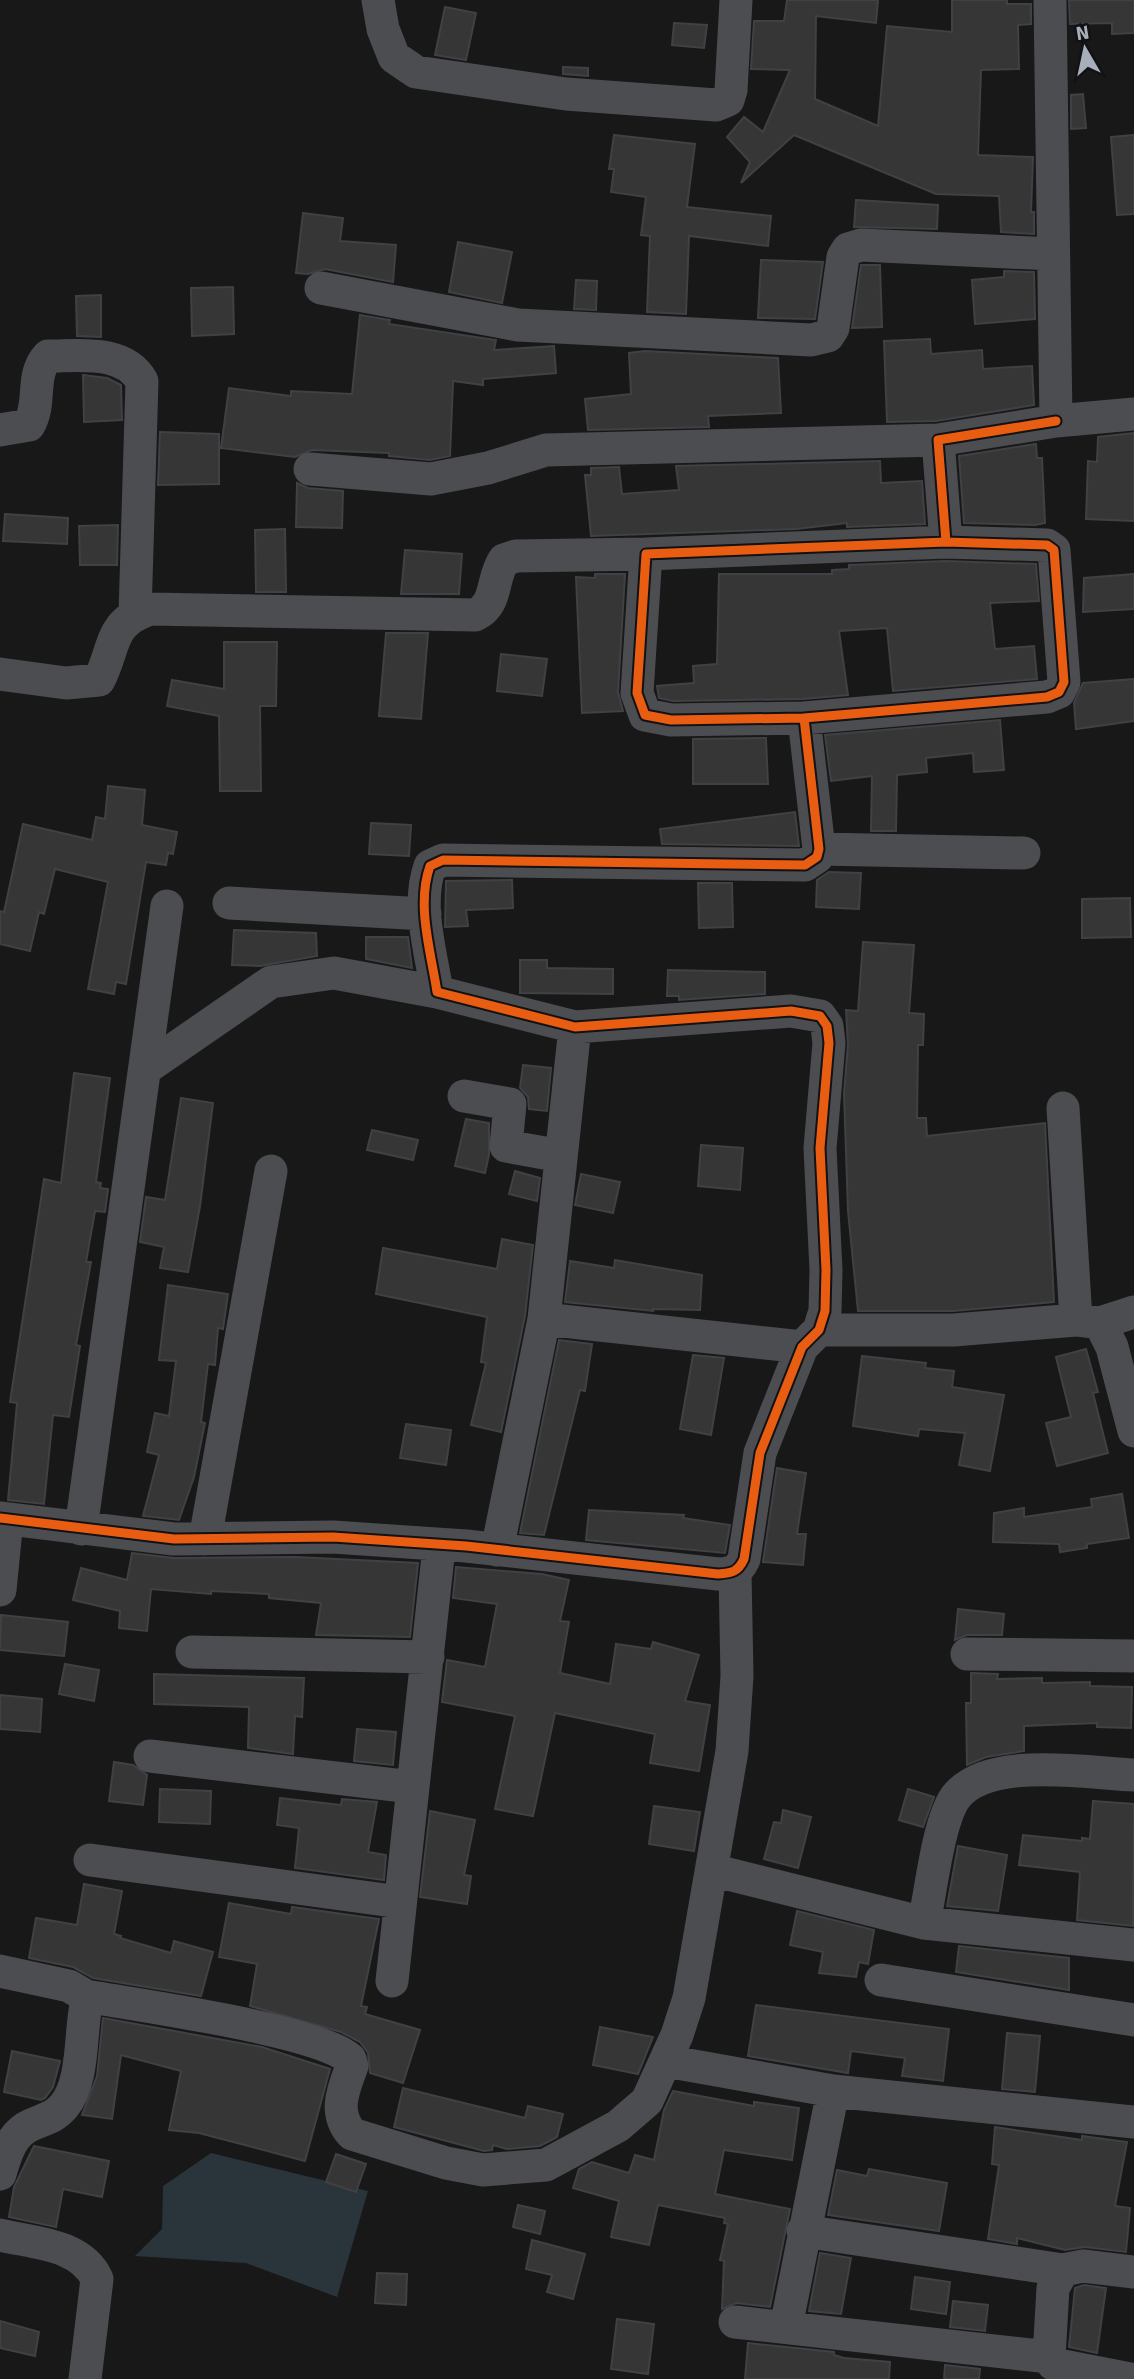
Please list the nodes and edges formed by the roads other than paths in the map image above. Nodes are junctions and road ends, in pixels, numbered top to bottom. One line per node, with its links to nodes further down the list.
1 (378, 0): 2 (street)
2 (736, 0)
3 (1049, 0): 4 (street)
4 (1053, 254): 5 (street); 7 (street)
5 (321, 288)
6 (1134, 414): 7 (street)
7 (1056, 421): 9 (street)
8 (0, 430): 13 (street)
9 (938, 440): 10 (street); 11 (street)
10 (310, 469)
11 (946, 541): 12 (street); 15 (street)
12 (646, 554): 13 (street); 15 (street)
13 (135, 614): 14 (street)
14 (0, 674)
15 (804, 718): 16 (street)
16 (819, 849): 17 (street); 20 (street)
17 (1024, 853)
18 (229, 903): 20 (street)
19 (167, 906): 23 (street)
20 (425, 914): 21 (street)
21 (436, 992): 22 (street); 23 (street)
22 (575, 1027): 26 (street); 31 (street)
23 (145, 1069): 34 (street)
24 (464, 1096): 26 (street)
25 (1063, 1108): 30 (street)
26 (561, 1156): 29 (street)
27 (271, 1171): 35 (street)
28 (1134, 1312): 30 (street)
29 (544, 1319): 31 (street); 37 (street)
30 (1088, 1322): 31 (street); 32 (street)
31 (811, 1338): 38 (street)
32 (1134, 1432)
33 (3, 1518): 34 (street); 39 (street)
34 (81, 1529): 35 (street)
35 (205, 1539): 36 (street)
36 (439, 1547): 37 (street); 43 (street)
37 (497, 1550): 38 (street)
38 (734, 1573): 48 (street)
39 (0, 1590)
40 (192, 1652): 43 (street)
41 (967, 1654): 42 (street)
42 (1134, 1656)
43 (428, 1657): 46 (street)
44 (150, 1756): 46 (street)
45 (1134, 1775): 50 (street)
46 (412, 1787): 49 (street)
47 (90, 1860): 49 (street)
48 (712, 1870): 50 (street); 57 (street)
49 (400, 1902): 54 (street)
50 (924, 1923): 51 (street)
51 (1134, 1945)
52 (0, 1972): 55 (street)
53 (881, 1980): 56 (street)
54 (392, 1981)
55 (86, 1996): 57 (street); 60 (street)
56 (1134, 2021)
57 (666, 2062): 58 (street)
58 (834, 2091): 59 (street); 61 (street)
59 (1134, 2122)
60 (0, 2174)
61 (803, 2231): 63 (street); 66 (street)
62 (0, 2235): 68 (street)
63 (1063, 2270): 64 (street); 67 (street)
64 (1134, 2272)
65 (735, 2322): 66 (street)
66 (786, 2327): 67 (street)
67 (1052, 2367): 69 (street)
68 (85, 2379)
69 (1130, 2379)

